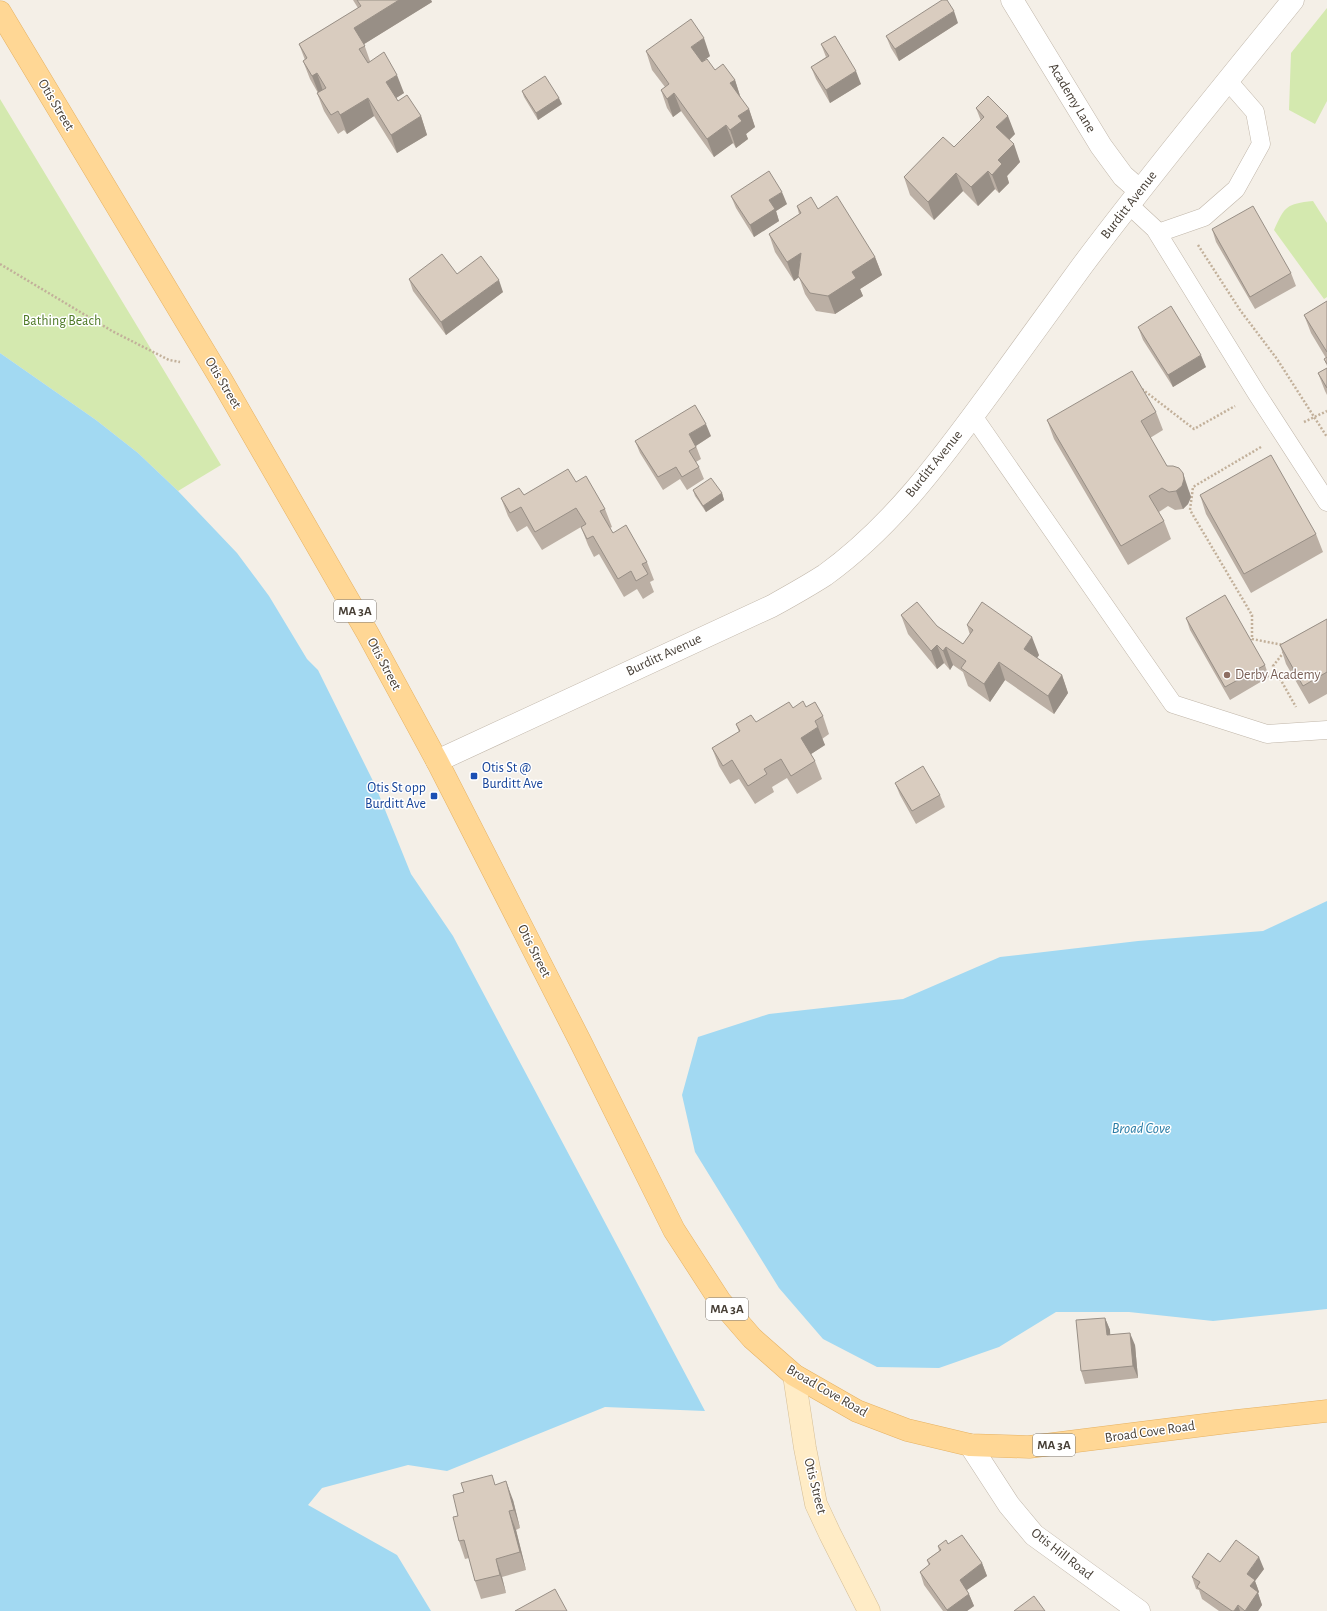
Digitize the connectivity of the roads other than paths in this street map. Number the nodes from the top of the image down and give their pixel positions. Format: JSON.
{"nodes":[{"id":1,"x":1012,"y":0,"type":"edge"},
{"id":2,"x":1293,"y":0,"type":"edge"},
{"id":3,"x":0,"y":12,"type":"edge"},
{"id":4,"x":1228,"y":81,"type":"junction"},
{"id":5,"x":1134,"y":197,"type":"junction"},
{"id":6,"x":1158,"y":233,"type":"junction"},
{"id":7,"x":973,"y":416,"type":"junction"},
{"id":8,"x":1327,"y":502,"type":"edge"},
{"id":9,"x":1327,"y":730,"type":"edge"},
{"id":10,"x":437,"y":761,"type":"junction"},
{"id":11,"x":674,"y":1230,"type":"joint"},
{"id":12,"x":794,"y":1375,"type":"junction"},
{"id":13,"x":1327,"y":1410,"type":"edge"},
{"id":14,"x":970,"y":1445,"type":"junction"},
{"id":15,"x":869,"y":1611,"type":"edge"},
{"id":16,"x":1139,"y":1611,"type":"edge"}],
"edges":[{"from":1,"to":5,"type":"street","name":"Academy Lane"},
{"from":2,"to":4,"type":"street","name":"Burditt Avenue"},
{"from":3,"to":10,"type":"main road","name":"Otis Street","number":"MA 3A"},
{"from":4,"to":5,"type":"street","name":"Burditt Avenue"},
{"from":4,"to":6,"type":"lane"},
{"from":5,"to":6,"type":"lane"},
{"from":5,"to":7,"type":"street","name":"Burditt Avenue"},
{"from":6,"to":8,"type":"lane"},
{"from":7,"to":9,"type":"lane"},
{"from":7,"to":10,"type":"street","name":"Burditt Avenue"},
{"from":10,"to":11,"type":"main road","name":"Otis Street","number":"MA 3A"},
{"from":11,"to":12,"type":"main road","name":"Broad Cove Road","number":"MA 3A"},
{"from":12,"to":14,"type":"main road","name":"Broad Cove Road","number":"MA 3A"},
{"from":12,"to":15,"type":"street","name":"Otis Street"},
{"from":13,"to":14,"type":"main road","name":"Broad Cove Road","number":"MA 3A"},
{"from":14,"to":16,"type":"street","name":"Otis Hill Road"}]}
